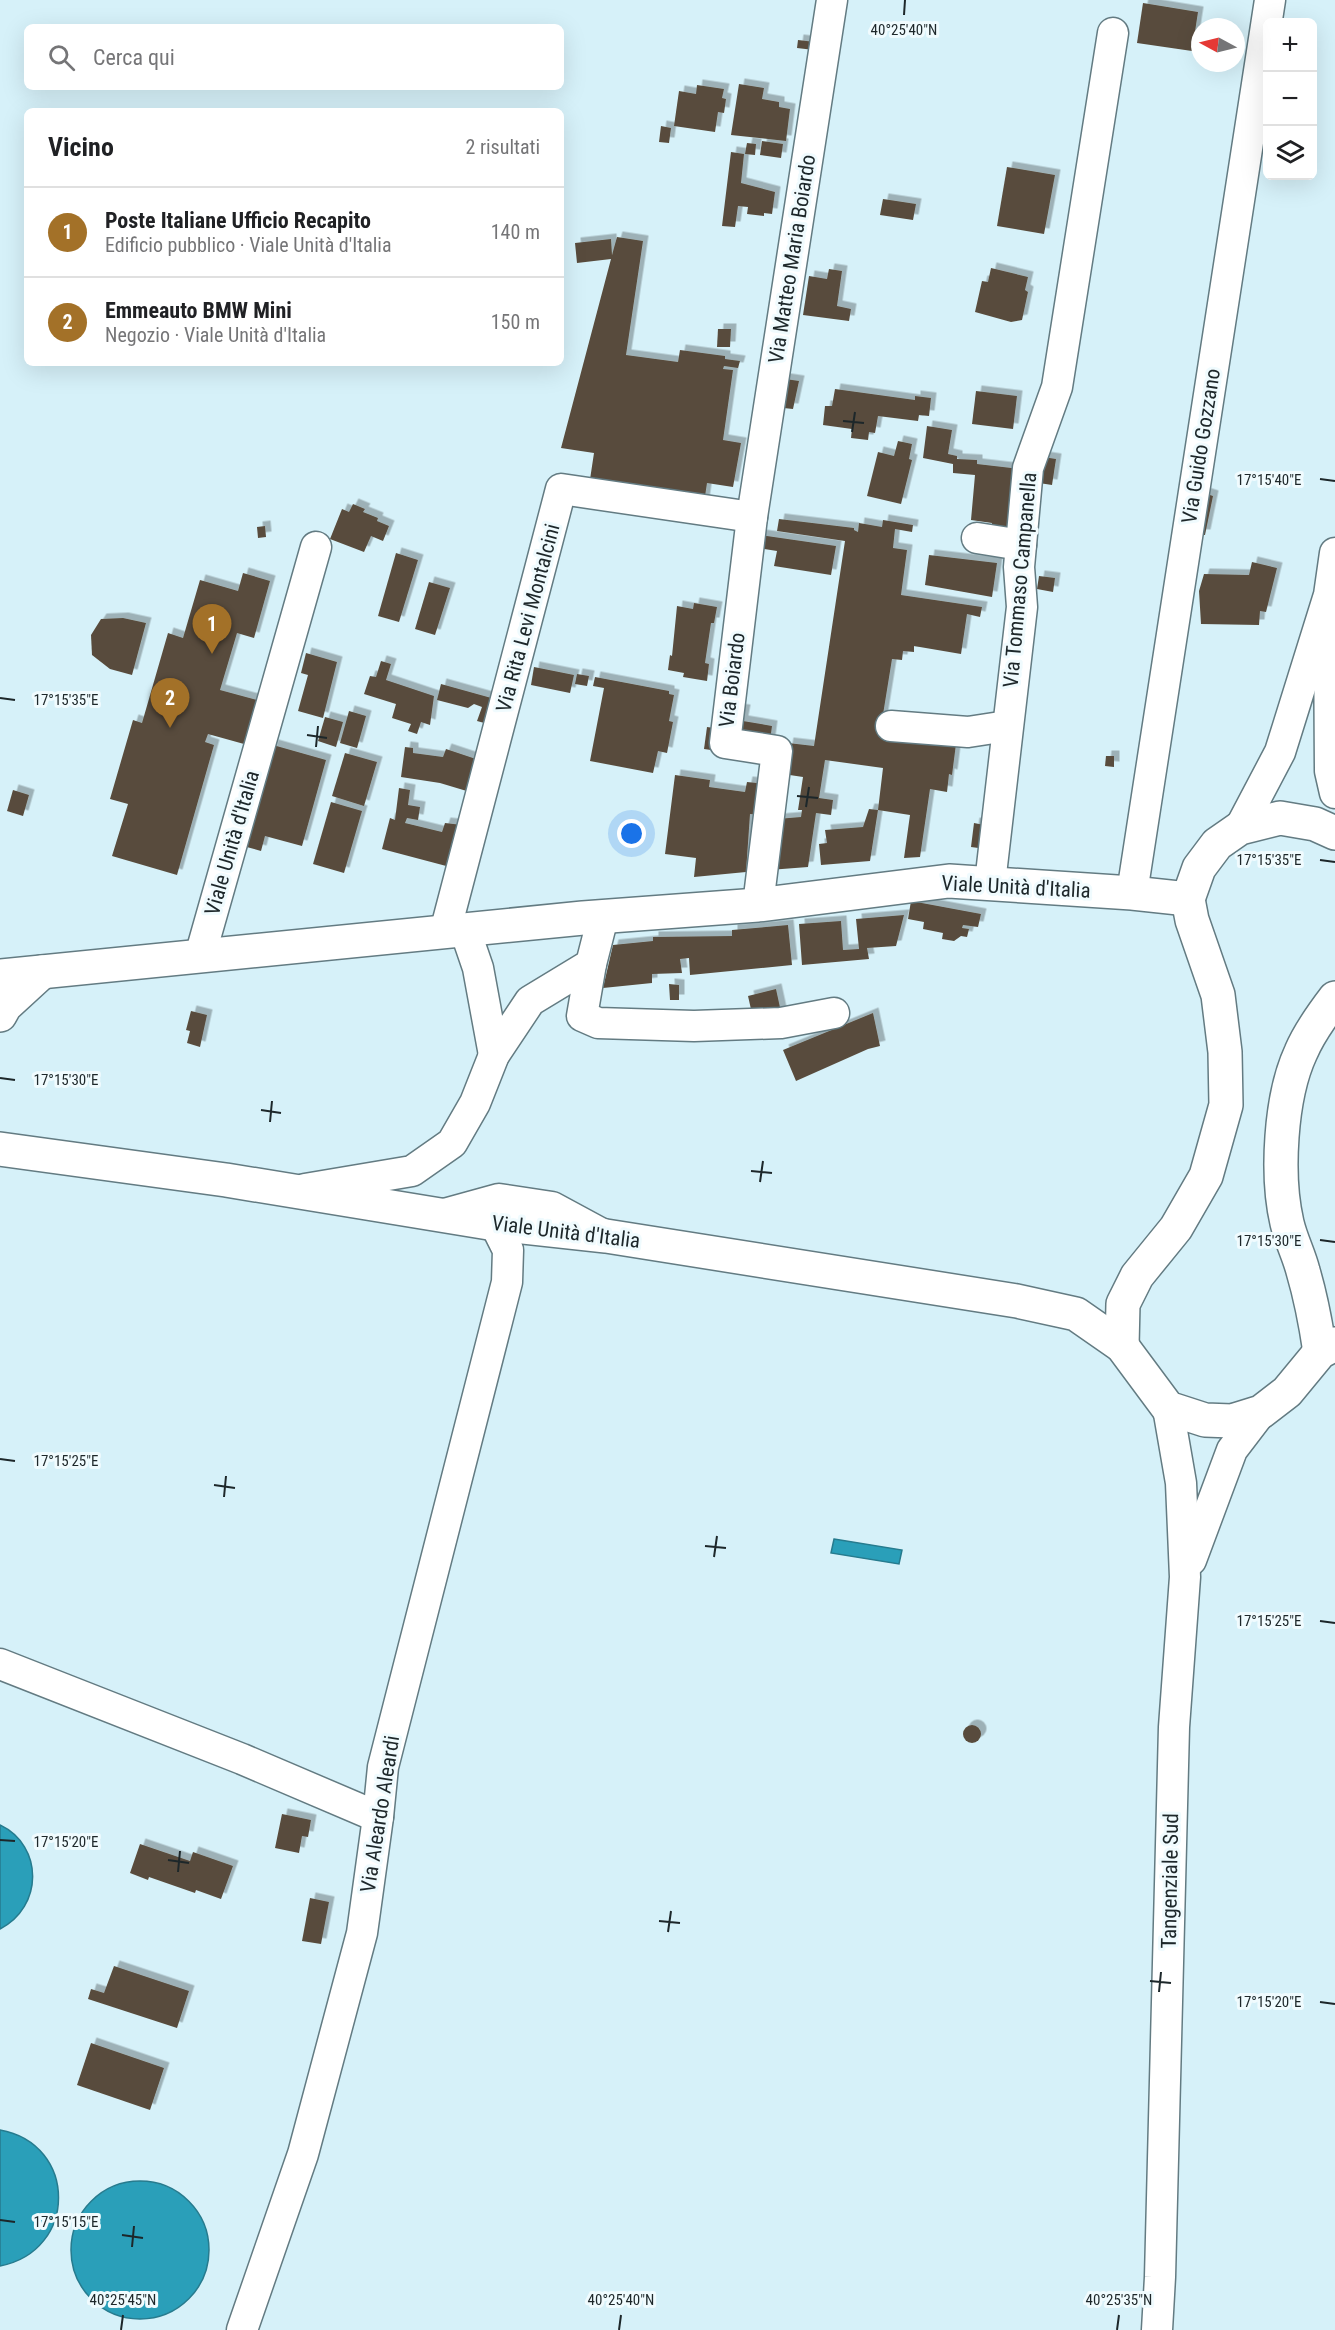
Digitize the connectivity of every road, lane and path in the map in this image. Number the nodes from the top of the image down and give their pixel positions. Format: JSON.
{"nodes":[{"id":1,"x":832,"y":0,"type":"edge"},
{"id":2,"x":1270,"y":0,"type":"edge"},
{"id":3,"x":1113,"y":33,"type":"dead end"},
{"id":4,"x":752,"y":517,"type":"junction"},
{"id":5,"x":977,"y":538,"type":"dead end"},
{"id":6,"x":1021,"y":544,"type":"junction"},
{"id":7,"x":316,"y":547,"type":"dead end"},
{"id":8,"x":1335,"y":554,"type":"edge"},
{"id":9,"x":1329,"y":595,"type":"junction"},
{"id":10,"x":1188,"y":638,"type":"dead end"},
{"id":11,"x":891,"y":726,"type":"dead end"},
{"id":12,"x":1007,"y":726,"type":"junction"},
{"id":13,"x":1335,"y":793,"type":"edge"},
{"id":14,"x":1240,"y":828,"type":"junction"},
{"id":15,"x":1335,"y":833,"type":"edge"},
{"id":16,"x":1134,"y":880,"type":"junction"},
{"id":17,"x":990,"y":884,"type":"junction"},
{"id":18,"x":1188,"y":899,"type":"junction"},
{"id":19,"x":758,"y":905,"type":"junction"},
{"id":20,"x":603,"y":917,"type":"junction"},
{"id":21,"x":455,"y":931,"type":"junction"},
{"id":22,"x":200,"y":956,"type":"junction"},
{"id":23,"x":591,"y":964,"type":"junction"},
{"id":24,"x":42,"y":972,"type":"junction"},
{"id":25,"x":0,"y":976,"type":"edge"},
{"id":26,"x":1335,"y":998,"type":"edge"},
{"id":27,"x":834,"y":1013,"type":"dead end"},
{"id":28,"x":0,"y":1015,"type":"edge"},
{"id":29,"x":494,"y":1055,"type":"junction"},
{"id":30,"x":0,"y":1123,"type":"edge"},
{"id":31,"x":8,"y":1150,"type":"edge"},
{"id":32,"x":290,"y":1191,"type":"junction"},
{"id":33,"x":441,"y":1215,"type":"junction"},
{"id":34,"x":495,"y":1224,"type":"junction"},
{"id":35,"x":606,"y":1236,"type":"junction"},
{"id":36,"x":1122,"y":1346,"type":"junction"},
{"id":37,"x":1328,"y":1348,"type":"edge"},
{"id":38,"x":1168,"y":1408,"type":"junction"},
{"id":39,"x":1261,"y":1412,"type":"junction"},
{"id":40,"x":1185,"y":1577,"type":"junction"},
{"id":41,"x":0,"y":1664,"type":"edge"},
{"id":42,"x":378,"y":1817,"type":"junction"},
{"id":43,"x":242,"y":2330,"type":"edge"},
{"id":44,"x":1157,"y":2330,"type":"edge"}],
"edges":[{"from":1,"to":4,"type":"street","name":"Via Matteo Maria Boiardo"},
{"from":2,"to":16,"type":"street","name":"Via Guido Gozzano"},
{"from":3,"to":6,"type":"street","name":"Via Tommaso Campanella"},
{"from":4,"to":19,"type":"street","name":"Via Boiardo"},
{"from":4,"to":21,"type":"street","name":"Via Rita Levi Montalcini"},
{"from":5,"to":6,"type":"street"},
{"from":6,"to":12,"type":"street","name":"Via Tommaso Campanella"},
{"from":7,"to":22,"type":"street","name":"Viale Unità d'Italia"},
{"from":8,"to":9,"type":"street"},
{"from":9,"to":13,"type":"street"},
{"from":9,"to":14,"type":"street"},
{"from":10,"to":16,"type":"street"},
{"from":11,"to":12,"type":"street"},
{"from":12,"to":17,"type":"street","name":"Via Tommaso Campanella"},
{"from":14,"to":15,"type":"main road"},
{"from":14,"to":18,"type":"main road"},
{"from":16,"to":17,"type":"main road","name":"Viale Unità d'Italia"},
{"from":16,"to":18,"type":"main road","name":"Viale Unità d'Italia"},
{"from":17,"to":19,"type":"main road","name":"Viale Unità d'Italia"},
{"from":18,"to":36,"type":"main road"},
{"from":19,"to":20,"type":"main road","name":"Viale Unità d'Italia"},
{"from":20,"to":21,"type":"main road","name":"Viale Unità d'Italia"},
{"from":20,"to":23,"type":"street"},
{"from":21,"to":22,"type":"main road","name":"Viale Unità d'Italia"},
{"from":21,"to":29,"type":"street"},
{"from":22,"to":24,"type":"main road","name":"Viale Unità d'Italia"},
{"from":23,"to":27,"type":"street"},
{"from":23,"to":29,"type":"street"},
{"from":24,"to":25,"type":"main road","name":"Viale Unità d'Italia"},
{"from":24,"to":28,"type":"main road"},
{"from":26,"to":37,"type":"main road"},
{"from":29,"to":32,"type":"street"},
{"from":30,"to":31,"type":"main road"},
{"from":31,"to":32,"type":"main road","name":"Viale Unità d'Italia"},
{"from":32,"to":33,"type":"main road","name":"Viale Unità d'Italia"},
{"from":33,"to":34,"type":"main road","name":"Viale Unità d'Italia"},
{"from":33,"to":35,"type":"street"},
{"from":34,"to":35,"type":"main road","name":"Viale Unità d'Italia"},
{"from":34,"to":42,"type":"street","name":"Via Aleardo Aleardi"},
{"from":35,"to":36,"type":"main road","name":"Viale Unità d'Italia"},
{"from":36,"to":38,"type":"main road","name":"Viale Unità d'Italia"},
{"from":37,"to":39,"type":"main road"},
{"from":38,"to":39,"type":"main road"},
{"from":38,"to":40,"type":"street","name":"Tangenziale Sud"},
{"from":39,"to":40,"type":"street","name":"Tangenziale Sud"},
{"from":40,"to":44,"type":"street","name":"Tangenziale Sud"},
{"from":41,"to":42,"type":"street"},
{"from":42,"to":43,"type":"street","name":"Via Aleardo Aleardi"}]}
